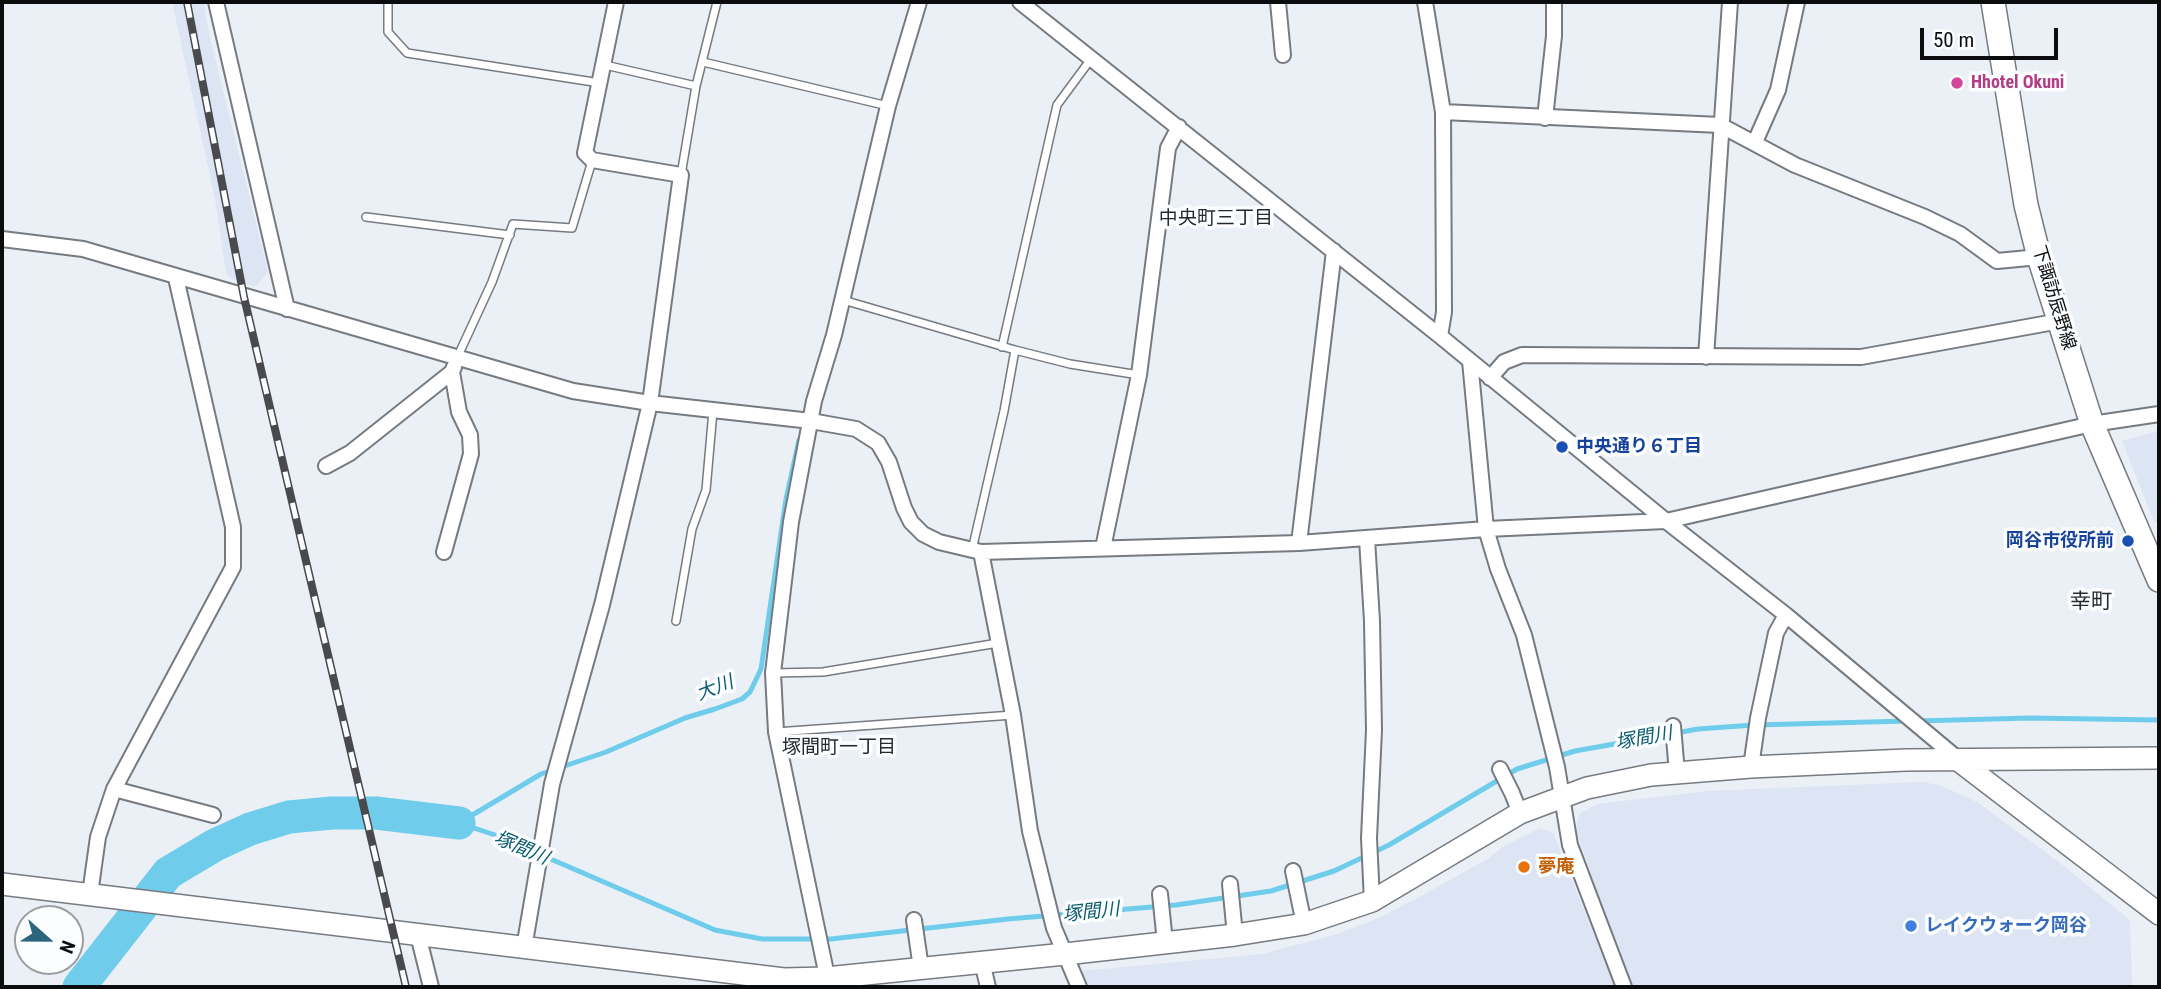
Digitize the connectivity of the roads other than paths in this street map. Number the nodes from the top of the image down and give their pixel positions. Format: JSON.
{"nodes":[{"id":1,"x":216,"y":2,"type":"edge"},
{"id":2,"x":388,"y":2,"type":"edge"},
{"id":3,"x":616,"y":2,"type":"edge"},
{"id":4,"x":717,"y":2,"type":"edge"},
{"id":5,"x":919,"y":2,"type":"edge"},
{"id":6,"x":1020,"y":2,"type":"edge"},
{"id":7,"x":1278,"y":2,"type":"edge"},
{"id":8,"x":1425,"y":2,"type":"edge"},
{"id":9,"x":1554,"y":2,"type":"edge"},
{"id":10,"x":1730,"y":2,"type":"edge"},
{"id":11,"x":1797,"y":2,"type":"edge"},
{"id":12,"x":1993,"y":2,"type":"edge"},
{"id":13,"x":1283,"y":55,"type":"dead end"},
{"id":14,"x":1091,"y":59,"type":"junction"},
{"id":15,"x":703,"y":62,"type":"junction"},
{"id":16,"x":605,"y":65,"type":"junction"},
{"id":17,"x":600,"y":83,"type":"junction"},
{"id":18,"x":696,"y":86,"type":"junction"},
{"id":19,"x":888,"y":106,"type":"junction"},
{"id":20,"x":1443,"y":112,"type":"junction"},
{"id":21,"x":1545,"y":118,"type":"junction"},
{"id":22,"x":1720,"y":125,"type":"junction"},
{"id":23,"x":1179,"y":127,"type":"junction"},
{"id":24,"x":1755,"y":142,"type":"junction"},
{"id":25,"x":592,"y":160,"type":"junction"},
{"id":26,"x":681,"y":175,"type":"junction"},
{"id":27,"x":366,"y":218,"type":"dead end"},
{"id":28,"x":510,"y":235,"type":"junction"},
{"id":29,"x":2,"y":239,"type":"edge"},
{"id":30,"x":1334,"y":251,"type":"junction"},
{"id":31,"x":2039,"y":257,"type":"junction"},
{"id":32,"x":176,"y":278,"type":"junction"},
{"id":33,"x":843,"y":300,"type":"junction"},
{"id":34,"x":287,"y":309,"type":"junction"},
{"id":35,"x":2060,"y":321,"type":"junction"},
{"id":36,"x":1440,"y":335,"type":"junction"},
{"id":37,"x":1002,"y":346,"type":"junction"},
{"id":38,"x":1015,"y":350,"type":"junction"},
{"id":39,"x":1706,"y":357,"type":"junction"},
{"id":40,"x":1470,"y":361,"type":"junction"},
{"id":41,"x":454,"y":365,"type":"junction"},
{"id":42,"x":1139,"y":374,"type":"junction"},
{"id":43,"x":1490,"y":378,"type":"junction"},
{"id":44,"x":650,"y":403,"type":"junction"},
{"id":45,"x":714,"y":410,"type":"junction"},
{"id":46,"x":2159,"y":414,"type":"edge"},
{"id":47,"x":811,"y":421,"type":"junction"},
{"id":48,"x":2092,"y":424,"type":"junction"},
{"id":49,"x":326,"y":466,"type":"dead end"},
{"id":50,"x":1666,"y":521,"type":"junction"},
{"id":51,"x":1486,"y":529,"type":"junction"},
{"id":52,"x":1367,"y":539,"type":"junction"},
{"id":53,"x":1299,"y":542,"type":"junction"},
{"id":54,"x":1103,"y":548,"type":"junction"},
{"id":55,"x":976,"y":551,"type":"junction"},
{"id":56,"x":444,"y":552,"type":"dead end"},
{"id":57,"x":2159,"y":580,"type":"edge"},
{"id":58,"x":1786,"y":615,"type":"junction"},
{"id":59,"x":676,"y":621,"type":"dead end"},
{"id":60,"x":998,"y":643,"type":"junction"},
{"id":61,"x":773,"y":673,"type":"junction"},
{"id":62,"x":1013,"y":715,"type":"junction"},
{"id":63,"x":1673,"y":726,"type":"dead end"},
{"id":64,"x":776,"y":732,"type":"junction"},
{"id":65,"x":2159,"y":758,"type":"edge"},
{"id":66,"x":1958,"y":760,"type":"junction"},
{"id":67,"x":1751,"y":767,"type":"junction"},
{"id":68,"x":1500,"y":769,"type":"dead end"},
{"id":69,"x":1677,"y":773,"type":"junction"},
{"id":70,"x":114,"y":789,"type":"junction"},
{"id":71,"x":1561,"y":797,"type":"junction"},
{"id":72,"x":1520,"y":813,"type":"junction"},
{"id":73,"x":213,"y":815,"type":"dead end"},
{"id":74,"x":1293,"y":871,"type":"dead end"},
{"id":75,"x":2,"y":884,"type":"edge"},
{"id":76,"x":1230,"y":884,"type":"dead end"},
{"id":77,"x":90,"y":894,"type":"junction"},
{"id":78,"x":1160,"y":894,"type":"dead end"},
{"id":79,"x":1372,"y":901,"type":"junction"},
{"id":80,"x":2159,"y":914,"type":"edge"},
{"id":81,"x":915,"y":920,"type":"dead end"},
{"id":82,"x":1304,"y":924,"type":"junction"},
{"id":83,"x":418,"y":935,"type":"junction"},
{"id":84,"x":1235,"y":935,"type":"junction"},
{"id":85,"x":1165,"y":942,"type":"junction"},
{"id":86,"x":524,"y":948,"type":"junction"},
{"id":87,"x":1065,"y":954,"type":"junction"},
{"id":88,"x":982,"y":962,"type":"junction"},
{"id":89,"x":921,"y":968,"type":"junction"},
{"id":90,"x":828,"y":982,"type":"edge"},
{"id":91,"x":430,"y":987,"type":"edge"},
{"id":92,"x":988,"y":987,"type":"edge"},
{"id":93,"x":1079,"y":987,"type":"edge"},
{"id":94,"x":1624,"y":987,"type":"edge"}],
"edges":[{"from":1,"to":34,"type":"street"},
{"from":2,"to":17,"type":"lane"},
{"from":3,"to":16,"type":"street"},
{"from":4,"to":15,"type":"lane"},
{"from":5,"to":19,"type":"street"},
{"from":6,"to":14,"type":"street"},
{"from":7,"to":13,"type":"street"},
{"from":8,"to":20,"type":"street"},
{"from":9,"to":21,"type":"street"},
{"from":10,"to":22,"type":"street"},
{"from":11,"to":24,"type":"street"},
{"from":12,"to":31,"type":"main road","name":"下諏訪辰野線"},
{"from":14,"to":23,"type":"street"},
{"from":14,"to":37,"type":"lane"},
{"from":15,"to":18,"type":"lane"},
{"from":15,"to":19,"type":"lane"},
{"from":16,"to":17,"type":"street"},
{"from":16,"to":18,"type":"lane"},
{"from":17,"to":25,"type":"street"},
{"from":18,"to":26,"type":"lane"},
{"from":19,"to":33,"type":"street"},
{"from":20,"to":21,"type":"street"},
{"from":20,"to":36,"type":"street"},
{"from":21,"to":22,"type":"street"},
{"from":22,"to":24,"type":"street"},
{"from":22,"to":39,"type":"street"},
{"from":23,"to":30,"type":"street"},
{"from":23,"to":42,"type":"street"},
{"from":24,"to":31,"type":"street"},
{"from":25,"to":26,"type":"street"},
{"from":25,"to":28,"type":"lane"},
{"from":26,"to":44,"type":"street"},
{"from":27,"to":28,"type":"lane"},
{"from":28,"to":41,"type":"lane"},
{"from":29,"to":32,"type":"street"},
{"from":30,"to":36,"type":"street"},
{"from":30,"to":53,"type":"street"},
{"from":31,"to":35,"type":"main road","name":"下諏訪辰野線"},
{"from":32,"to":34,"type":"street"},
{"from":32,"to":70,"type":"street"},
{"from":33,"to":37,"type":"lane"},
{"from":33,"to":47,"type":"street"},
{"from":34,"to":41,"type":"street"},
{"from":35,"to":39,"type":"street"},
{"from":35,"to":48,"type":"main road","name":"下諏訪辰野線"},
{"from":36,"to":40,"type":"street"},
{"from":37,"to":38,"type":"lane"},
{"from":38,"to":42,"type":"lane"},
{"from":38,"to":55,"type":"lane"},
{"from":39,"to":43,"type":"street"},
{"from":40,"to":43,"type":"street"},
{"from":40,"to":51,"type":"street"},
{"from":41,"to":44,"type":"street"},
{"from":41,"to":49,"type":"street"},
{"from":41,"to":56,"type":"street"},
{"from":42,"to":54,"type":"street"},
{"from":43,"to":50,"type":"street"},
{"from":44,"to":45,"type":"street"},
{"from":44,"to":86,"type":"street"},
{"from":45,"to":47,"type":"street"},
{"from":45,"to":59,"type":"lane"},
{"from":46,"to":48,"type":"street"},
{"from":47,"to":55,"type":"street"},
{"from":47,"to":61,"type":"street"},
{"from":48,"to":50,"type":"street"},
{"from":48,"to":57,"type":"main road","name":"下諏訪辰野線"},
{"from":50,"to":51,"type":"street"},
{"from":50,"to":58,"type":"street"},
{"from":51,"to":52,"type":"street"},
{"from":51,"to":71,"type":"street"},
{"from":52,"to":53,"type":"street"},
{"from":52,"to":79,"type":"street"},
{"from":53,"to":54,"type":"street"},
{"from":54,"to":55,"type":"street"},
{"from":55,"to":60,"type":"street"},
{"from":58,"to":66,"type":"street"},
{"from":58,"to":67,"type":"street"},
{"from":60,"to":61,"type":"lane"},
{"from":60,"to":62,"type":"street"},
{"from":61,"to":64,"type":"street"},
{"from":62,"to":64,"type":"lane"},
{"from":62,"to":87,"type":"street"},
{"from":63,"to":69,"type":"street"},
{"from":64,"to":90,"type":"street"},
{"from":65,"to":66,"type":"street"},
{"from":66,"to":67,"type":"street"},
{"from":66,"to":80,"type":"street"},
{"from":67,"to":69,"type":"street"},
{"from":68,"to":72,"type":"street"},
{"from":69,"to":71,"type":"street"},
{"from":70,"to":73,"type":"street"},
{"from":70,"to":77,"type":"street"},
{"from":71,"to":72,"type":"street"},
{"from":71,"to":94,"type":"street"},
{"from":72,"to":79,"type":"street"},
{"from":74,"to":82,"type":"street"},
{"from":75,"to":77,"type":"street"},
{"from":76,"to":84,"type":"street"},
{"from":77,"to":83,"type":"street"},
{"from":78,"to":85,"type":"street"},
{"from":79,"to":82,"type":"street"},
{"from":81,"to":89,"type":"street"},
{"from":82,"to":84,"type":"street"},
{"from":83,"to":86,"type":"street"},
{"from":83,"to":91,"type":"street"},
{"from":84,"to":85,"type":"street"},
{"from":85,"to":87,"type":"street"},
{"from":86,"to":90,"type":"street"},
{"from":87,"to":88,"type":"street"},
{"from":87,"to":93,"type":"street"},
{"from":88,"to":89,"type":"street"},
{"from":88,"to":92,"type":"street"},
{"from":89,"to":90,"type":"street"}]}
